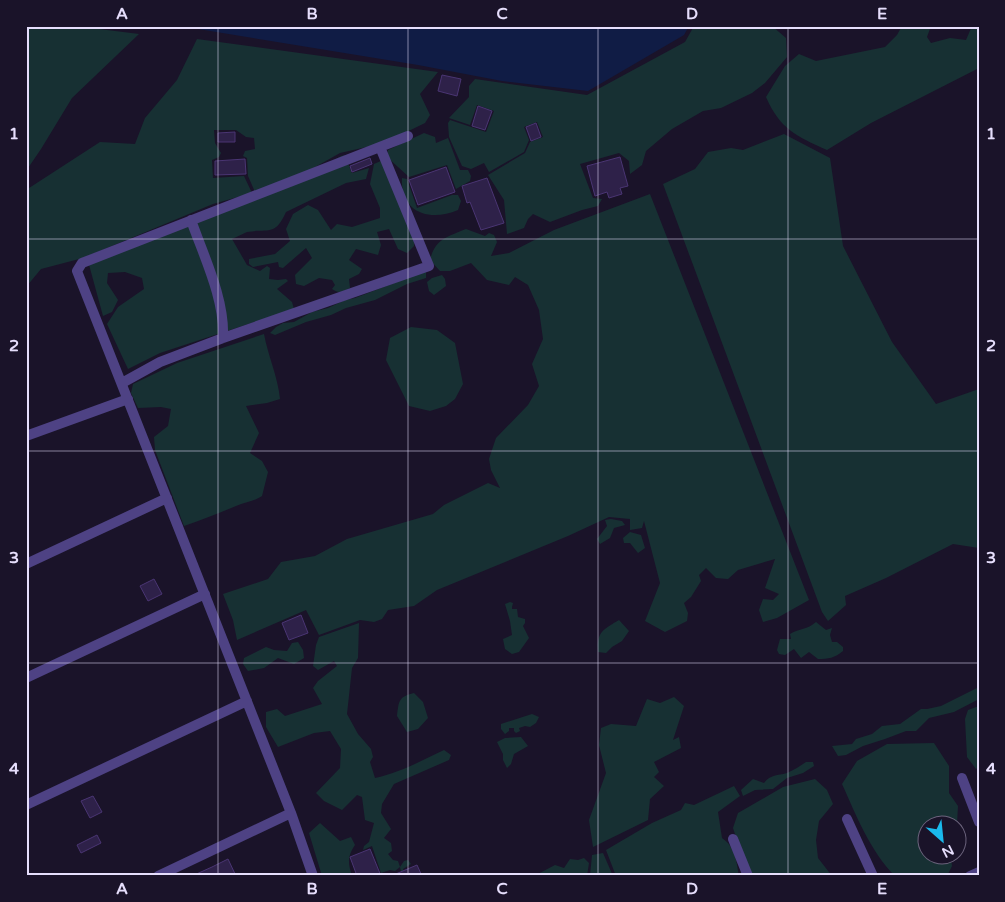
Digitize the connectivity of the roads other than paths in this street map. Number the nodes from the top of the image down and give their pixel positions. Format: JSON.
{"nodes":[{"id":1,"x":408,"y":136,"type":"dead end"},
{"id":2,"x":380,"y":147,"type":"junction"},
{"id":3,"x":191,"y":220,"type":"junction"},
{"id":4,"x":223,"y":338,"type":"junction"},
{"id":5,"x":122,"y":383,"type":"junction"},
{"id":6,"x":128,"y":399,"type":"junction"},
{"id":7,"x":26,"y":436,"type":"edge"},
{"id":8,"x":167,"y":498,"type":"junction"},
{"id":9,"x":26,"y":564,"type":"edge"},
{"id":10,"x":204,"y":594,"type":"junction"},
{"id":11,"x":26,"y":678,"type":"edge"},
{"id":12,"x":247,"y":701,"type":"junction"},
{"id":13,"x":962,"y":778,"type":"dead end"},
{"id":14,"x":26,"y":805,"type":"edge"},
{"id":15,"x":291,"y":813,"type":"junction"},
{"id":16,"x":847,"y":818,"type":"dead end"},
{"id":17,"x":979,"y":822,"type":"edge"},
{"id":18,"x":733,"y":839,"type":"dead end"},
{"id":19,"x":979,"y":872,"type":"edge"},
{"id":20,"x":158,"y":876,"type":"edge"},
{"id":21,"x":313,"y":876,"type":"edge"},
{"id":22,"x":748,"y":876,"type":"edge"},
{"id":23,"x":873,"y":876,"type":"edge"},
{"id":24,"x":970,"y":876,"type":"edge"}],
"edges":[{"from":1,"to":2,"type":"street"},
{"from":2,"to":3,"type":"street"},
{"from":2,"to":4,"type":"street"},
{"from":3,"to":4,"type":"street"},
{"from":3,"to":5,"type":"street"},
{"from":4,"to":5,"type":"street"},
{"from":5,"to":6,"type":"street"},
{"from":6,"to":7,"type":"street"},
{"from":6,"to":8,"type":"street"},
{"from":8,"to":9,"type":"street"},
{"from":8,"to":10,"type":"street"},
{"from":10,"to":11,"type":"street"},
{"from":10,"to":12,"type":"street"},
{"from":12,"to":14,"type":"street"},
{"from":12,"to":15,"type":"street"},
{"from":13,"to":17,"type":"street"},
{"from":15,"to":20,"type":"street"},
{"from":15,"to":21,"type":"street"},
{"from":16,"to":23,"type":"street"},
{"from":18,"to":22,"type":"street"},
{"from":19,"to":24,"type":"street"}]}
